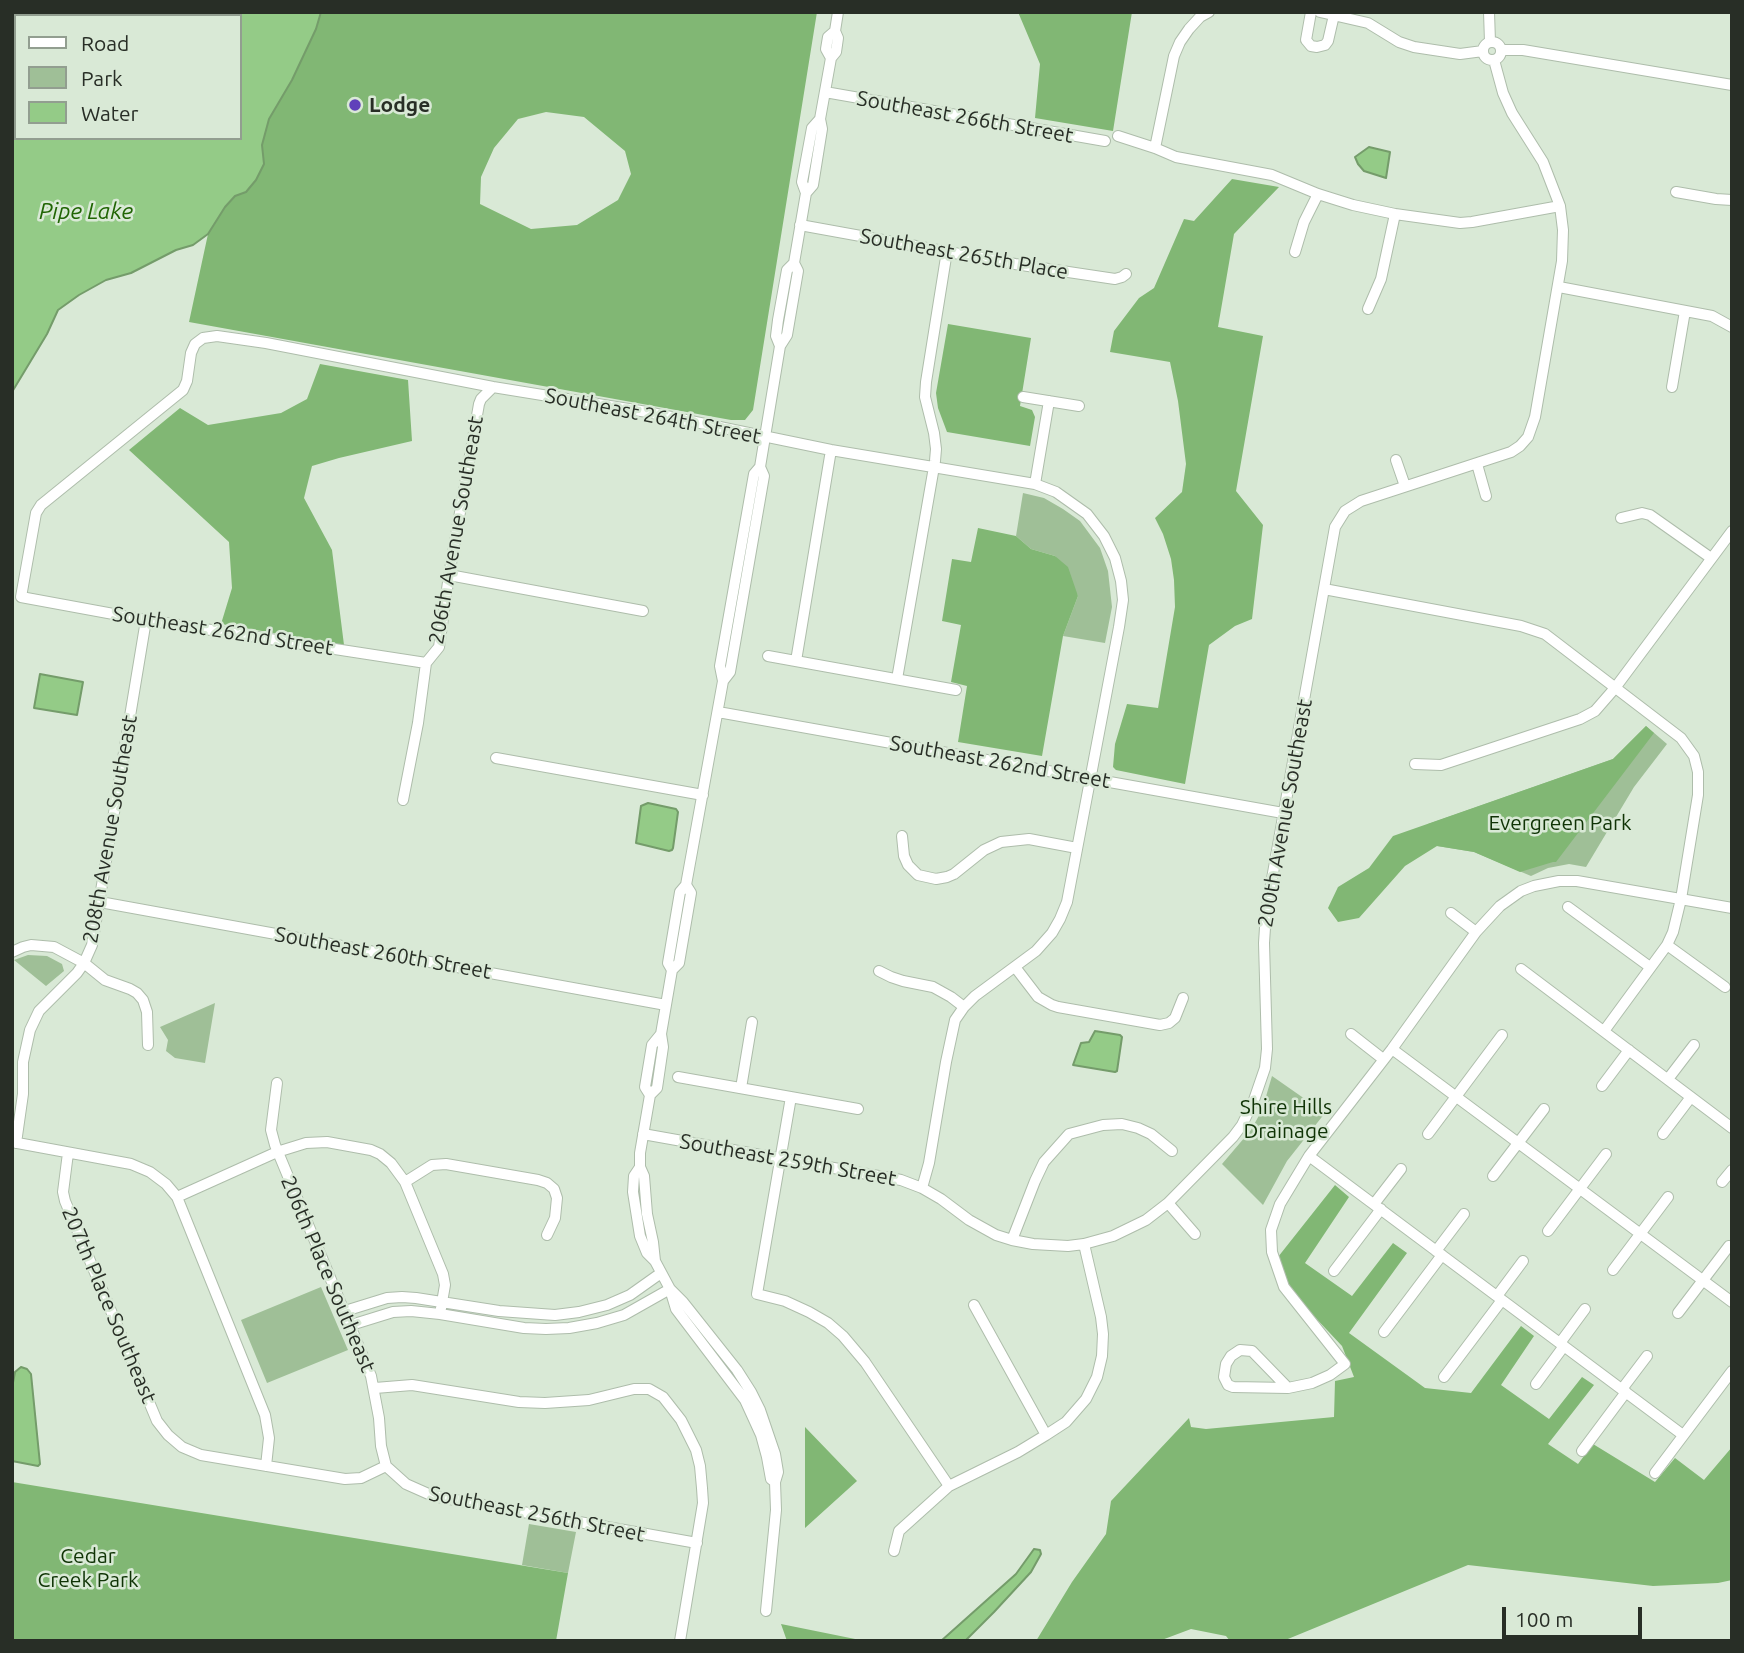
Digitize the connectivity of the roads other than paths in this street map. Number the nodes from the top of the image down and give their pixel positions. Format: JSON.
{"nodes":[{"id":1,"x":838,"y":12,"type":"edge"},
{"id":2,"x":1209,"y":12,"type":"edge"},
{"id":3,"x":1311,"y":12,"type":"edge"},
{"id":4,"x":1320,"y":12,"type":"edge"},
{"id":5,"x":1489,"y":12,"type":"edge"},
{"id":6,"x":1334,"y":15,"type":"junction"},
{"id":7,"x":1487,"y":47,"type":"junction"},
{"id":8,"x":1501,"y":50,"type":"junction"},
{"id":9,"x":1494,"y":60,"type":"junction"},
{"id":10,"x":1732,"y":85,"type":"edge"},
{"id":11,"x":825,"y":92,"type":"junction"},
{"id":12,"x":1118,"y":136,"type":"dead end"},
{"id":13,"x":1105,"y":141,"type":"dead end"},
{"id":14,"x":1155,"y":148,"type":"junction"},
{"id":15,"x":1676,"y":192,"type":"dead end"},
{"id":16,"x":1318,"y":194,"type":"junction"},
{"id":17,"x":1732,"y":200,"type":"edge"},
{"id":18,"x":1560,"y":206,"type":"junction"},
{"id":19,"x":1395,"y":214,"type":"junction"},
{"id":20,"x":800,"y":225,"type":"junction"},
{"id":21,"x":947,"y":251,"type":"junction"},
{"id":22,"x":1295,"y":252,"type":"dead end"},
{"id":23,"x":1126,"y":274,"type":"dead end"},
{"id":24,"x":1559,"y":287,"type":"junction"},
{"id":25,"x":1368,"y":309,"type":"dead end"},
{"id":26,"x":1685,"y":311,"type":"junction"},
{"id":27,"x":1732,"y":327,"type":"edge"},
{"id":28,"x":493,"y":387,"type":"junction"},
{"id":29,"x":1672,"y":387,"type":"dead end"},
{"id":30,"x":1023,"y":397,"type":"dead end"},
{"id":31,"x":1049,"y":401,"type":"junction"},
{"id":32,"x":1079,"y":407,"type":"dead end"},
{"id":33,"x":765,"y":437,"type":"junction"},
{"id":34,"x":831,"y":450,"type":"junction"},
{"id":35,"x":1396,"y":460,"type":"dead end"},
{"id":36,"x":1477,"y":464,"type":"junction"},
{"id":37,"x":934,"y":467,"type":"junction"},
{"id":38,"x":1035,"y":484,"type":"junction"},
{"id":39,"x":1405,"y":486,"type":"junction"},
{"id":40,"x":1486,"y":496,"type":"dead end"},
{"id":41,"x":1621,"y":518,"type":"dead end"},
{"id":42,"x":1732,"y":531,"type":"edge"},
{"id":43,"x":1711,"y":558,"type":"junction"},
{"id":44,"x":449,"y":575,"type":"junction"},
{"id":45,"x":1324,"y":589,"type":"junction"},
{"id":46,"x":21,"y":597,"type":"joint"},
{"id":47,"x":643,"y":611,"type":"dead end"},
{"id":48,"x":146,"y":620,"type":"junction"},
{"id":49,"x":768,"y":656,"type":"dead end"},
{"id":50,"x":796,"y":661,"type":"junction"},
{"id":51,"x":426,"y":663,"type":"junction"},
{"id":52,"x":897,"y":679,"type":"junction"},
{"id":53,"x":1615,"y":688,"type":"junction"},
{"id":54,"x":956,"y":690,"type":"dead end"},
{"id":55,"x":718,"y":712,"type":"junction"},
{"id":56,"x":496,"y":758,"type":"dead end"},
{"id":57,"x":1415,"y":764,"type":"dead end"},
{"id":58,"x":1091,"y":778,"type":"junction"},
{"id":59,"x":703,"y":795,"type":"junction"},
{"id":60,"x":403,"y":800,"type":"dead end"},
{"id":61,"x":1283,"y":813,"type":"junction"},
{"id":62,"x":902,"y":836,"type":"dead end"},
{"id":63,"x":1077,"y":848,"type":"junction"},
{"id":64,"x":1681,"y":899,"type":"junction"},
{"id":65,"x":100,"y":902,"type":"junction"},
{"id":66,"x":1569,"y":907,"type":"dead end"},
{"id":67,"x":1732,"y":908,"type":"edge"},
{"id":68,"x":1451,"y":913,"type":"dead end"},
{"id":69,"x":1476,"y":932,"type":"junction"},
{"id":70,"x":1667,"y":944,"type":"junction"},
{"id":71,"x":12,"y":953,"type":"edge"},
{"id":72,"x":84,"y":963,"type":"junction"},
{"id":73,"x":1015,"y":967,"type":"junction"},
{"id":74,"x":1650,"y":967,"type":"junction"},
{"id":75,"x":1521,"y":969,"type":"dead end"},
{"id":76,"x":879,"y":971,"type":"dead end"},
{"id":77,"x":1725,"y":987,"type":"dead end"},
{"id":78,"x":1184,"y":998,"type":"dead end"},
{"id":79,"x":666,"y":1005,"type":"junction"},
{"id":80,"x":964,"y":1007,"type":"junction"},
{"id":81,"x":752,"y":1022,"type":"dead end"},
{"id":82,"x":1604,"y":1031,"type":"junction"},
{"id":83,"x":1351,"y":1034,"type":"dead end"},
{"id":84,"x":1502,"y":1035,"type":"dead end"},
{"id":85,"x":148,"y":1045,"type":"dead end"},
{"id":86,"x":1694,"y":1045,"type":"dead end"},
{"id":87,"x":1392,"y":1049,"type":"junction"},
{"id":88,"x":1629,"y":1051,"type":"junction"},
{"id":89,"x":1383,"y":1059,"type":"junction"},
{"id":90,"x":678,"y":1077,"type":"dead end"},
{"id":91,"x":1668,"y":1079,"type":"junction"},
{"id":92,"x":277,"y":1083,"type":"dead end"},
{"id":93,"x":1602,"y":1086,"type":"dead end"},
{"id":94,"x":741,"y":1088,"type":"junction"},
{"id":95,"x":1456,"y":1096,"type":"junction"},
{"id":96,"x":791,"y":1097,"type":"junction"},
{"id":97,"x":1691,"y":1097,"type":"junction"},
{"id":98,"x":1544,"y":1108,"type":"dead end"},
{"id":99,"x":859,"y":1109,"type":"dead end"},
{"id":100,"x":1732,"y":1128,"type":"edge"},
{"id":101,"x":643,"y":1133,"type":"junction"},
{"id":102,"x":1428,"y":1134,"type":"dead end"},
{"id":103,"x":1663,"y":1134,"type":"dead end"},
{"id":104,"x":14,"y":1142,"type":"edge"},
{"id":105,"x":1518,"y":1143,"type":"junction"},
{"id":106,"x":1172,"y":1151,"type":"dead end"},
{"id":107,"x":278,"y":1152,"type":"junction"},
{"id":108,"x":68,"y":1153,"type":"junction"},
{"id":109,"x":1606,"y":1154,"type":"dead end"},
{"id":110,"x":1309,"y":1156,"type":"junction"},
{"id":111,"x":779,"y":1158,"type":"junction"},
{"id":112,"x":1401,"y":1168,"type":"dead end"},
{"id":113,"x":1732,"y":1170,"type":"edge"},
{"id":114,"x":1493,"y":1176,"type":"dead end"},
{"id":115,"x":405,"y":1182,"type":"junction"},
{"id":116,"x":1722,"y":1182,"type":"dead end"},
{"id":117,"x":922,"y":1188,"type":"junction"},
{"id":118,"x":1580,"y":1189,"type":"junction"},
{"id":119,"x":177,"y":1197,"type":"junction"},
{"id":120,"x":1668,"y":1197,"type":"dead end"},
{"id":121,"x":1168,"y":1203,"type":"junction"},
{"id":122,"x":1377,"y":1207,"type":"junction"},
{"id":123,"x":1464,"y":1214,"type":"dead end"},
{"id":124,"x":1548,"y":1231,"type":"dead end"},
{"id":125,"x":1195,"y":1234,"type":"dead end"},
{"id":126,"x":1640,"y":1234,"type":"junction"},
{"id":127,"x":547,"y":1235,"type":"dead end"},
{"id":128,"x":1012,"y":1240,"type":"junction"},
{"id":129,"x":1084,"y":1244,"type":"junction"},
{"id":130,"x":1729,"y":1246,"type":"dead end"},
{"id":131,"x":1439,"y":1253,"type":"junction"},
{"id":132,"x":1523,"y":1261,"type":"dead end"},
{"id":133,"x":1613,"y":1270,"type":"dead end"},
{"id":134,"x":1334,"y":1271,"type":"dead end"},
{"id":135,"x":661,"y":1273,"type":"junction"},
{"id":136,"x":1703,"y":1280,"type":"junction"},
{"id":137,"x":670,"y":1289,"type":"junction"},
{"id":138,"x":1500,"y":1298,"type":"junction"},
{"id":139,"x":443,"y":1302,"type":"junction"},
{"id":140,"x":1732,"y":1302,"type":"edge"},
{"id":141,"x":974,"y":1305,"type":"dead end"},
{"id":142,"x":1585,"y":1309,"type":"dead end"},
{"id":143,"x":345,"y":1311,"type":"junction"},
{"id":144,"x":1678,"y":1313,"type":"dead end"},
{"id":145,"x":440,"y":1314,"type":"junction"},
{"id":146,"x":351,"y":1325,"type":"junction"},
{"id":147,"x":1384,"y":1332,"type":"dead end"},
{"id":148,"x":1562,"y":1344,"type":"junction"},
{"id":149,"x":1647,"y":1356,"type":"dead end"},
{"id":150,"x":1732,"y":1371,"type":"edge"},
{"id":151,"x":1444,"y":1377,"type":"dead end"},
{"id":152,"x":1536,"y":1384,"type":"dead end"},
{"id":153,"x":375,"y":1388,"type":"junction"},
{"id":154,"x":1288,"y":1388,"type":"junction"},
{"id":155,"x":1624,"y":1391,"type":"junction"},
{"id":156,"x":1046,"y":1435,"type":"junction"},
{"id":157,"x":1684,"y":1435,"type":"junction"},
{"id":158,"x":1582,"y":1451,"type":"dead end"},
{"id":159,"x":266,"y":1466,"type":"junction"},
{"id":160,"x":386,"y":1466,"type":"junction"},
{"id":161,"x":1655,"y":1473,"type":"dead end"},
{"id":162,"x":949,"y":1486,"type":"junction"},
{"id":163,"x":696,"y":1543,"type":"junction"},
{"id":164,"x":894,"y":1551,"type":"dead end"},
{"id":165,"x":766,"y":1611,"type":"dead end"},
{"id":166,"x":680,"y":1641,"type":"edge"}],
"edges":[{"from":1,"to":11,"type":"street"},
{"from":2,"to":14,"type":"street"},
{"from":3,"to":6,"type":"street"},
{"from":4,"to":6,"type":"street"},
{"from":5,"to":7,"type":"street"},
{"from":6,"to":7,"type":"street"},
{"from":7,"to":8,"type":"street"},
{"from":7,"to":9,"type":"street"},
{"from":8,"to":9,"type":"street"},
{"from":8,"to":10,"type":"street"},
{"from":9,"to":18,"type":"street"},
{"from":11,"to":13,"type":"street","name":"Southeast 266th Street"},
{"from":11,"to":20,"type":"street"},
{"from":12,"to":14,"type":"street"},
{"from":14,"to":16,"type":"street"},
{"from":15,"to":17,"type":"street"},
{"from":16,"to":19,"type":"street"},
{"from":16,"to":22,"type":"street"},
{"from":18,"to":19,"type":"street"},
{"from":18,"to":24,"type":"street"},
{"from":19,"to":25,"type":"street"},
{"from":20,"to":21,"type":"street","name":"Southeast 265th Place"},
{"from":20,"to":33,"type":"street"},
{"from":21,"to":23,"type":"street","name":"Southeast 265th Place"},
{"from":21,"to":37,"type":"street"},
{"from":24,"to":26,"type":"street"},
{"from":24,"to":36,"type":"street"},
{"from":26,"to":27,"type":"street"},
{"from":26,"to":29,"type":"street"},
{"from":28,"to":33,"type":"street","name":"Southeast 264th Street"},
{"from":28,"to":44,"type":"street","name":"206th Avenue Southeast"},
{"from":28,"to":46,"type":"street","name":"Southeast 264th Street"},
{"from":30,"to":31,"type":"street"},
{"from":31,"to":32,"type":"street"},
{"from":31,"to":38,"type":"street"},
{"from":33,"to":34,"type":"street","name":"Southeast 264th Street"},
{"from":33,"to":55,"type":"street"},
{"from":34,"to":37,"type":"street","name":"Southeast 264th Street"},
{"from":34,"to":50,"type":"street"},
{"from":35,"to":39,"type":"street"},
{"from":36,"to":39,"type":"street"},
{"from":36,"to":40,"type":"street"},
{"from":37,"to":38,"type":"street","name":"Southeast 264th Street"},
{"from":37,"to":52,"type":"street"},
{"from":38,"to":58,"type":"street","name":"Southeast 264th Street"},
{"from":39,"to":45,"type":"street","name":"200th Avenue Southeast"},
{"from":41,"to":43,"type":"street"},
{"from":42,"to":43,"type":"street"},
{"from":43,"to":53,"type":"street"},
{"from":44,"to":47,"type":"street"},
{"from":44,"to":51,"type":"street","name":"206th Avenue Southeast"},
{"from":45,"to":53,"type":"street"},
{"from":45,"to":61,"type":"street","name":"200th Avenue Southeast"},
{"from":46,"to":48,"type":"street","name":"Southeast 262nd Street"},
{"from":48,"to":51,"type":"street","name":"Southeast 262nd Street"},
{"from":48,"to":65,"type":"street","name":"208th Avenue Southeast"},
{"from":49,"to":50,"type":"street"},
{"from":50,"to":52,"type":"street"},
{"from":51,"to":60,"type":"street","name":"206th Avenue Southeast"},
{"from":52,"to":54,"type":"street"},
{"from":53,"to":57,"type":"street"},
{"from":53,"to":64,"type":"street"},
{"from":55,"to":58,"type":"street","name":"Southeast 262nd Street"},
{"from":55,"to":59,"type":"street"},
{"from":56,"to":59,"type":"street"},
{"from":58,"to":61,"type":"street","name":"Southeast 262nd Street"},
{"from":58,"to":63,"type":"street","name":"Southeast 264th Street"},
{"from":59,"to":79,"type":"street"},
{"from":61,"to":121,"type":"street","name":"200th Avenue Southeast"},
{"from":62,"to":63,"type":"street"},
{"from":63,"to":73,"type":"street","name":"Southeast 264th Street"},
{"from":64,"to":67,"type":"street"},
{"from":64,"to":69,"type":"street"},
{"from":64,"to":70,"type":"street"},
{"from":65,"to":72,"type":"street","name":"208th Avenue Southeast"},
{"from":65,"to":79,"type":"street","name":"Southeast 260th Street"},
{"from":66,"to":74,"type":"street"},
{"from":68,"to":69,"type":"street"},
{"from":69,"to":87,"type":"street"},
{"from":70,"to":74,"type":"street"},
{"from":70,"to":77,"type":"street"},
{"from":71,"to":72,"type":"street"},
{"from":72,"to":85,"type":"street"},
{"from":72,"to":104,"type":"street","name":"208th Avenue Southeast"},
{"from":73,"to":78,"type":"street"},
{"from":73,"to":80,"type":"street","name":"Southeast 264th Street"},
{"from":74,"to":82,"type":"street"},
{"from":75,"to":82,"type":"street"},
{"from":76,"to":80,"type":"street"},
{"from":79,"to":101,"type":"street"},
{"from":80,"to":117,"type":"street"},
{"from":81,"to":94,"type":"street"},
{"from":82,"to":88,"type":"street"},
{"from":83,"to":89,"type":"street"},
{"from":84,"to":95,"type":"street"},
{"from":86,"to":91,"type":"street"},
{"from":87,"to":89,"type":"street"},
{"from":87,"to":95,"type":"street"},
{"from":88,"to":91,"type":"street"},
{"from":88,"to":93,"type":"street"},
{"from":89,"to":110,"type":"street"},
{"from":90,"to":94,"type":"street"},
{"from":91,"to":97,"type":"street"},
{"from":92,"to":107,"type":"street","name":"206th Place Southeast"},
{"from":94,"to":96,"type":"street"},
{"from":95,"to":102,"type":"street"},
{"from":95,"to":105,"type":"street"},
{"from":96,"to":99,"type":"street"},
{"from":96,"to":111,"type":"street"},
{"from":97,"to":100,"type":"street"},
{"from":97,"to":103,"type":"street"},
{"from":98,"to":105,"type":"street"},
{"from":101,"to":111,"type":"street","name":"Southeast 259th Street"},
{"from":101,"to":135,"type":"street"},
{"from":104,"to":108,"type":"street"},
{"from":105,"to":114,"type":"street"},
{"from":105,"to":118,"type":"street"},
{"from":106,"to":128,"type":"street"},
{"from":107,"to":115,"type":"street"},
{"from":107,"to":119,"type":"street"},
{"from":107,"to":143,"type":"street","name":"206th Place Southeast"},
{"from":108,"to":119,"type":"street"},
{"from":108,"to":159,"type":"street","name":"207th Place Southeast"},
{"from":109,"to":118,"type":"street"},
{"from":110,"to":122,"type":"street"},
{"from":110,"to":154,"type":"street"},
{"from":111,"to":117,"type":"street","name":"Southeast 259th Street"},
{"from":111,"to":162,"type":"street"},
{"from":112,"to":122,"type":"street"},
{"from":113,"to":116,"type":"street"},
{"from":115,"to":127,"type":"street"},
{"from":115,"to":139,"type":"street"},
{"from":117,"to":128,"type":"street","name":"Southeast 259th Street"},
{"from":118,"to":124,"type":"street"},
{"from":118,"to":126,"type":"street"},
{"from":119,"to":159,"type":"street"},
{"from":120,"to":126,"type":"street"},
{"from":121,"to":125,"type":"street"},
{"from":121,"to":129,"type":"street","name":"200th Avenue Southeast"},
{"from":122,"to":131,"type":"street"},
{"from":122,"to":134,"type":"street"},
{"from":123,"to":131,"type":"street"},
{"from":126,"to":133,"type":"street"},
{"from":126,"to":136,"type":"street"},
{"from":128,"to":129,"type":"street","name":"Southeast 259th Street"},
{"from":129,"to":156,"type":"street"},
{"from":130,"to":136,"type":"street"},
{"from":131,"to":138,"type":"street"},
{"from":131,"to":147,"type":"street"},
{"from":132,"to":138,"type":"street"},
{"from":135,"to":137,"type":"street"},
{"from":135,"to":139,"type":"street"},
{"from":136,"to":140,"type":"street"},
{"from":136,"to":144,"type":"street"},
{"from":137,"to":145,"type":"street"},
{"from":137,"to":165,"type":"street"},
{"from":138,"to":148,"type":"street"},
{"from":138,"to":151,"type":"street"},
{"from":139,"to":143,"type":"street"},
{"from":139,"to":145,"type":"street"},
{"from":141,"to":156,"type":"street"},
{"from":142,"to":148,"type":"street"},
{"from":143,"to":146,"type":"street","name":"206th Place Southeast"},
{"from":145,"to":146,"type":"street"},
{"from":146,"to":153,"type":"street","name":"206th Place Southeast"},
{"from":148,"to":152,"type":"street"},
{"from":148,"to":155,"type":"street"},
{"from":149,"to":155,"type":"street"},
{"from":150,"to":157,"type":"street"},
{"from":153,"to":160,"type":"street","name":"206th Place Southeast"},
{"from":153,"to":163,"type":"street"},
{"from":154,"to":154,"type":"street"},
{"from":155,"to":157,"type":"street"},
{"from":155,"to":158,"type":"street"},
{"from":156,"to":162,"type":"street"},
{"from":157,"to":161,"type":"street"},
{"from":159,"to":160,"type":"street"},
{"from":160,"to":163,"type":"street","name":"Southeast 256th Street"},
{"from":162,"to":164,"type":"street"},
{"from":163,"to":166,"type":"street"}]}
